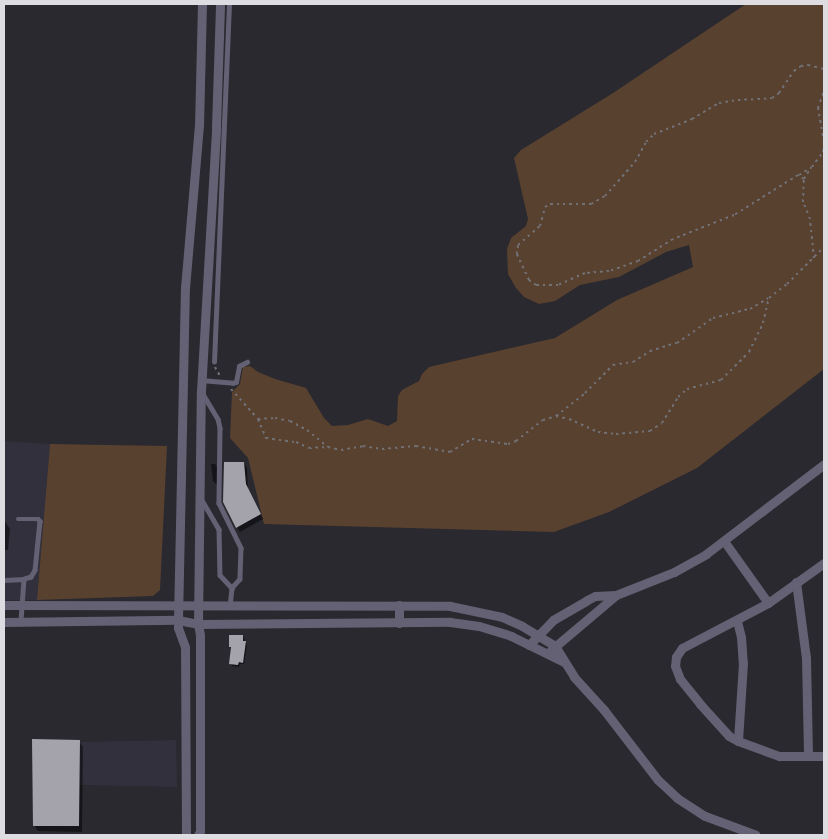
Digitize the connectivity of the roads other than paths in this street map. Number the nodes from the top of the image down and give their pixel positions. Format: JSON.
{"nodes":[{"id":1,"x":202,"y":4,"type":"edge"},
{"id":2,"x":220,"y":4,"type":"edge"},
{"id":3,"x":229,"y":4,"type":"edge"},
{"id":4,"x":200,"y":111,"type":"junction"},
{"id":5,"x":217,"y":112,"type":"junction"},
{"id":6,"x":199,"y":126,"type":"junction"},
{"id":7,"x":216,"y":127,"type":"junction"},
{"id":8,"x":214,"y":362,"type":"road end"},
{"id":9,"x":247,"y":362,"type":"dead end"},
{"id":10,"x":201,"y":380,"type":"junction"},
{"id":11,"x":201,"y":391,"type":"junction"},
{"id":12,"x":824,"y":464,"type":"edge"},
{"id":13,"x":180,"y":492,"type":"junction"},
{"id":14,"x":198,"y":494,"type":"junction"},
{"id":15,"x":18,"y":519,"type":"dead end"},
{"id":16,"x":724,"y":541,"type":"junction"},
{"id":17,"x":824,"y":563,"type":"edge"},
{"id":18,"x":24,"y":579,"type":"junction"},
{"id":19,"x":4,"y":580,"type":"edge"},
{"id":20,"x":796,"y":582,"type":"junction"},
{"id":21,"x":232,"y":588,"type":"junction"},
{"id":22,"x":616,"y":595,"type":"junction"},
{"id":23,"x":768,"y":603,"type":"junction"},
{"id":24,"x":399,"y":605,"type":"junction"},
{"id":25,"x":4,"y":606,"type":"edge"},
{"id":26,"x":22,"y":606,"type":"junction"},
{"id":27,"x":178,"y":606,"type":"junction"},
{"id":28,"x":198,"y":606,"type":"junction"},
{"id":29,"x":230,"y":606,"type":"junction"},
{"id":30,"x":178,"y":620,"type":"junction"},
{"id":31,"x":737,"y":621,"type":"junction"},
{"id":32,"x":4,"y":622,"type":"edge"},
{"id":33,"x":21,"y":623,"type":"junction"},
{"id":34,"x":399,"y":623,"type":"junction"},
{"id":35,"x":198,"y":624,"type":"junction"},
{"id":36,"x":538,"y":635,"type":"junction"},
{"id":37,"x":529,"y":645,"type":"junction"},
{"id":38,"x":555,"y":646,"type":"junction"},
{"id":39,"x":546,"y":655,"type":"junction"},
{"id":40,"x":564,"y":662,"type":"junction"},
{"id":41,"x":738,"y":741,"type":"junction"},
{"id":42,"x":808,"y":756,"type":"junction"},
{"id":43,"x":824,"y":756,"type":"edge"},
{"id":44,"x":186,"y":835,"type":"edge"},
{"id":45,"x":198,"y":835,"type":"edge"},
{"id":46,"x":756,"y":835,"type":"edge"}],
"edges":[{"from":1,"to":4,"type":"street"},
{"from":2,"to":5,"type":"street"},
{"from":3,"to":8,"type":"lane"},
{"from":4,"to":5,"type":"street"},
{"from":4,"to":6,"type":"street"},
{"from":5,"to":7,"type":"street"},
{"from":6,"to":7,"type":"street"},
{"from":6,"to":13,"type":"street"},
{"from":7,"to":10,"type":"street"},
{"from":9,"to":10,"type":"lane"},
{"from":10,"to":11,"type":"street"},
{"from":11,"to":14,"type":"street"},
{"from":11,"to":21,"type":"lane"},
{"from":12,"to":16,"type":"street"},
{"from":13,"to":14,"type":"street"},
{"from":13,"to":27,"type":"street"},
{"from":14,"to":21,"type":"lane"},
{"from":14,"to":28,"type":"street"},
{"from":15,"to":18,"type":"lane"},
{"from":16,"to":22,"type":"street"},
{"from":16,"to":23,"type":"street"},
{"from":17,"to":20,"type":"street"},
{"from":18,"to":19,"type":"lane"},
{"from":18,"to":26,"type":"lane"},
{"from":20,"to":23,"type":"street"},
{"from":20,"to":42,"type":"street"},
{"from":21,"to":29,"type":"lane"},
{"from":22,"to":36,"type":"street"},
{"from":22,"to":38,"type":"street"},
{"from":23,"to":31,"type":"street"},
{"from":24,"to":29,"type":"street"},
{"from":24,"to":34,"type":"street"},
{"from":24,"to":36,"type":"street"},
{"from":25,"to":26,"type":"street"},
{"from":26,"to":27,"type":"street"},
{"from":26,"to":33,"type":"lane"},
{"from":27,"to":28,"type":"street"},
{"from":27,"to":30,"type":"street"},
{"from":28,"to":29,"type":"street"},
{"from":28,"to":35,"type":"street"},
{"from":30,"to":33,"type":"street"},
{"from":30,"to":35,"type":"street"},
{"from":30,"to":44,"type":"street"},
{"from":31,"to":41,"type":"street"},
{"from":31,"to":41,"type":"street"},
{"from":32,"to":33,"type":"street"},
{"from":34,"to":35,"type":"street"},
{"from":34,"to":37,"type":"street"},
{"from":35,"to":45,"type":"street"},
{"from":36,"to":37,"type":"street"},
{"from":36,"to":38,"type":"street"},
{"from":37,"to":39,"type":"street"},
{"from":38,"to":39,"type":"street"},
{"from":38,"to":40,"type":"street"},
{"from":39,"to":40,"type":"street"},
{"from":40,"to":46,"type":"street"},
{"from":41,"to":42,"type":"street"},
{"from":42,"to":43,"type":"street"}]}
